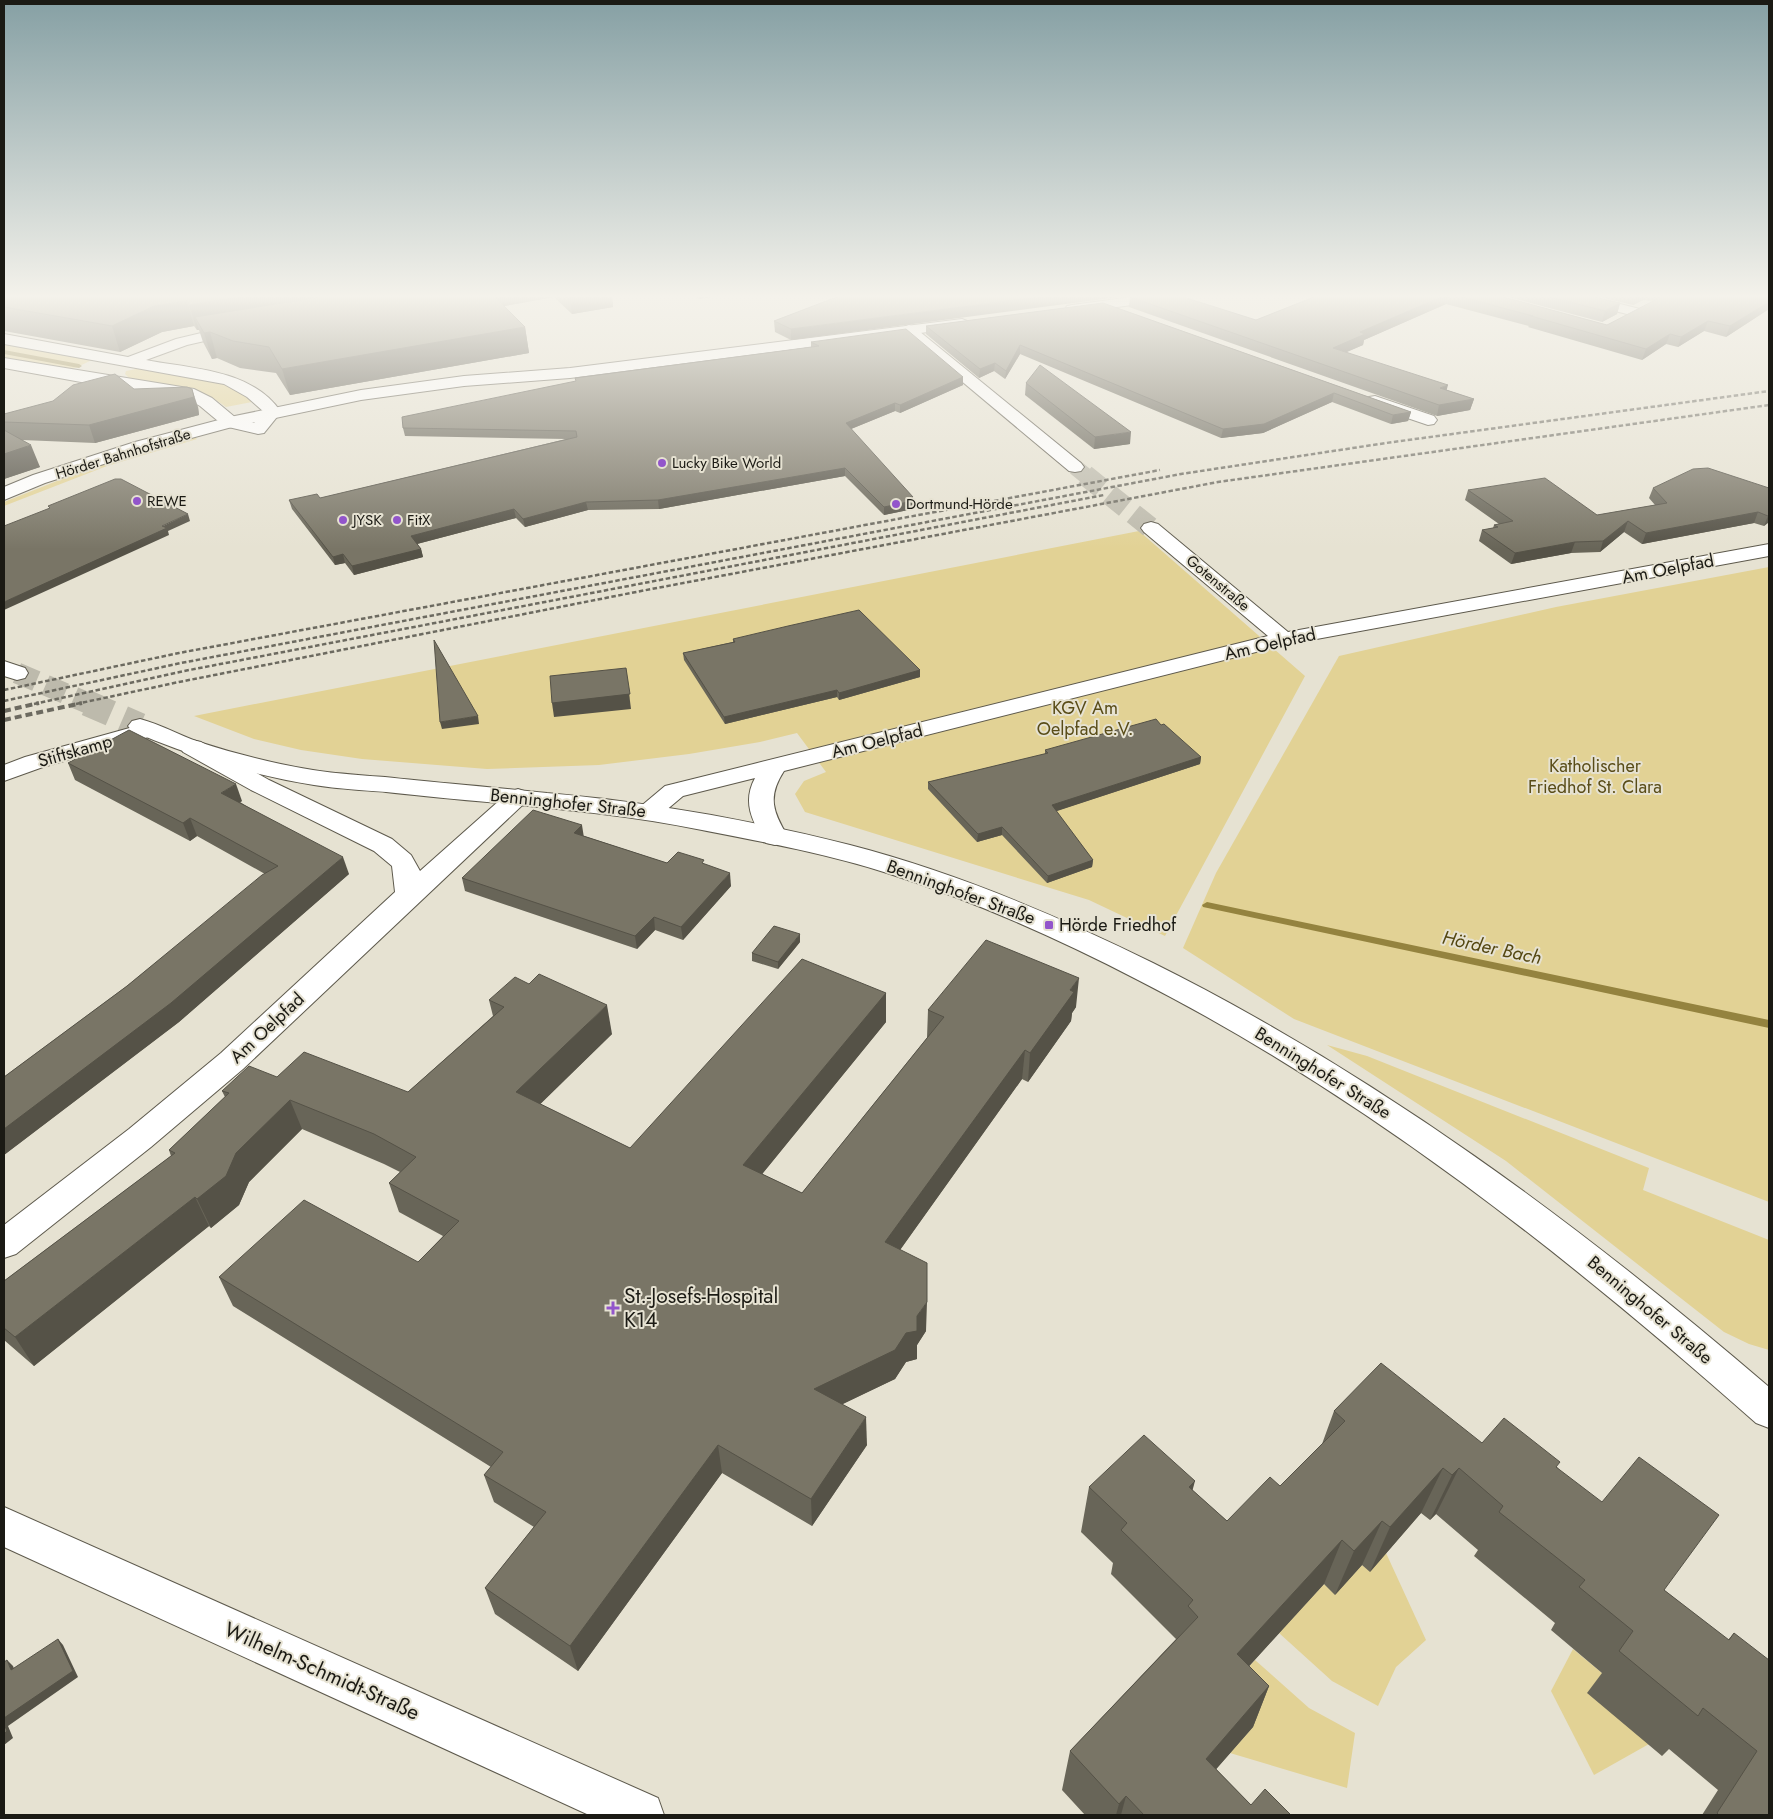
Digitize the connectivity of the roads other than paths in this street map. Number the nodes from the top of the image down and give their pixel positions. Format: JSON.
{"nodes":[{"id":1,"x":98,"y":380,"type":"edge"},
{"id":2,"x":227,"y":380,"type":"edge"},
{"id":3,"x":481,"y":380,"type":"edge"},
{"id":4,"x":517,"y":380,"type":"edge"},
{"id":5,"x":969,"y":380,"type":"edge"},
{"id":6,"x":1363,"y":397,"type":"edge"},
{"id":7,"x":273,"y":412,"type":"junction"},
{"id":8,"x":1428,"y":420,"type":"dead end"},
{"id":9,"x":230,"y":422,"type":"junction"},
{"id":10,"x":258,"y":429,"type":"junction"},
{"id":11,"x":1075,"y":467,"type":"tunnel mouth"},
{"id":12,"x":4,"y":494,"type":"edge"},
{"id":13,"x":4,"y":511,"type":"edge"},
{"id":14,"x":1151,"y":528,"type":"tunnel mouth"},
{"id":15,"x":1769,"y":550,"type":"edge"},
{"id":16,"x":1284,"y":639,"type":"junction"},
{"id":17,"x":144,"y":728,"type":"joint"},
{"id":18,"x":192,"y":747,"type":"junction"},
{"id":19,"x":776,"y":766,"type":"junction"},
{"id":20,"x":4,"y":774,"type":"edge"},
{"id":21,"x":518,"y":797,"type":"junction"},
{"id":22,"x":649,"y":812,"type":"junction"},
{"id":23,"x":775,"y":837,"type":"junction"},
{"id":24,"x":409,"y":895,"type":"junction"},
{"id":25,"x":4,"y":1244,"type":"edge"},
{"id":26,"x":1767,"y":1406,"type":"edge"},
{"id":27,"x":4,"y":1527,"type":"edge"},
{"id":28,"x":641,"y":1815,"type":"edge"}],
"edges":[{"from":1,"to":9,"type":"street"},
{"from":2,"to":7,"type":"street"},
{"from":3,"to":7,"type":"street","name":"Hörder Bahnhofstraße"},
{"from":4,"to":10,"type":"street","name":"Hörder Bahnhofstraße"},
{"from":5,"to":11,"type":"street"},
{"from":6,"to":8,"type":"street"},
{"from":7,"to":9,"type":"street","name":"Hörder Bahnhofstraße"},
{"from":7,"to":10,"type":"street"},
{"from":9,"to":10,"type":"street"},
{"from":9,"to":12,"type":"street","name":"Hörder Bahnhofstraße"},
{"from":10,"to":13,"type":"street","name":"Hörder Bahnhofstraße"},
{"from":14,"to":16,"type":"street","name":"Gotenstraße"},
{"from":15,"to":16,"type":"street","name":"Am Oelpfad"},
{"from":16,"to":19,"type":"street","name":"Am Oelpfad"},
{"from":17,"to":18,"type":"street","name":"Benninghofer Straße"},
{"from":17,"to":20,"type":"street","name":"Stiftskamp"},
{"from":18,"to":21,"type":"street","name":"Benninghofer Straße"},
{"from":18,"to":24,"type":"street","name":"Benninghofer Straße"},
{"from":19,"to":22,"type":"street","name":"Am Oelpfad"},
{"from":19,"to":23,"type":"street"},
{"from":21,"to":22,"type":"street","name":"Benninghofer Straße"},
{"from":21,"to":24,"type":"street","name":"Am Oelpfad"},
{"from":22,"to":23,"type":"street","name":"Benninghofer Straße"},
{"from":23,"to":26,"type":"street","name":"Benninghofer Straße"},
{"from":24,"to":25,"type":"street","name":"Am Oelpfad"},
{"from":27,"to":28,"type":"street","name":"Wilhelm-Schmidt-Straße"}]}
